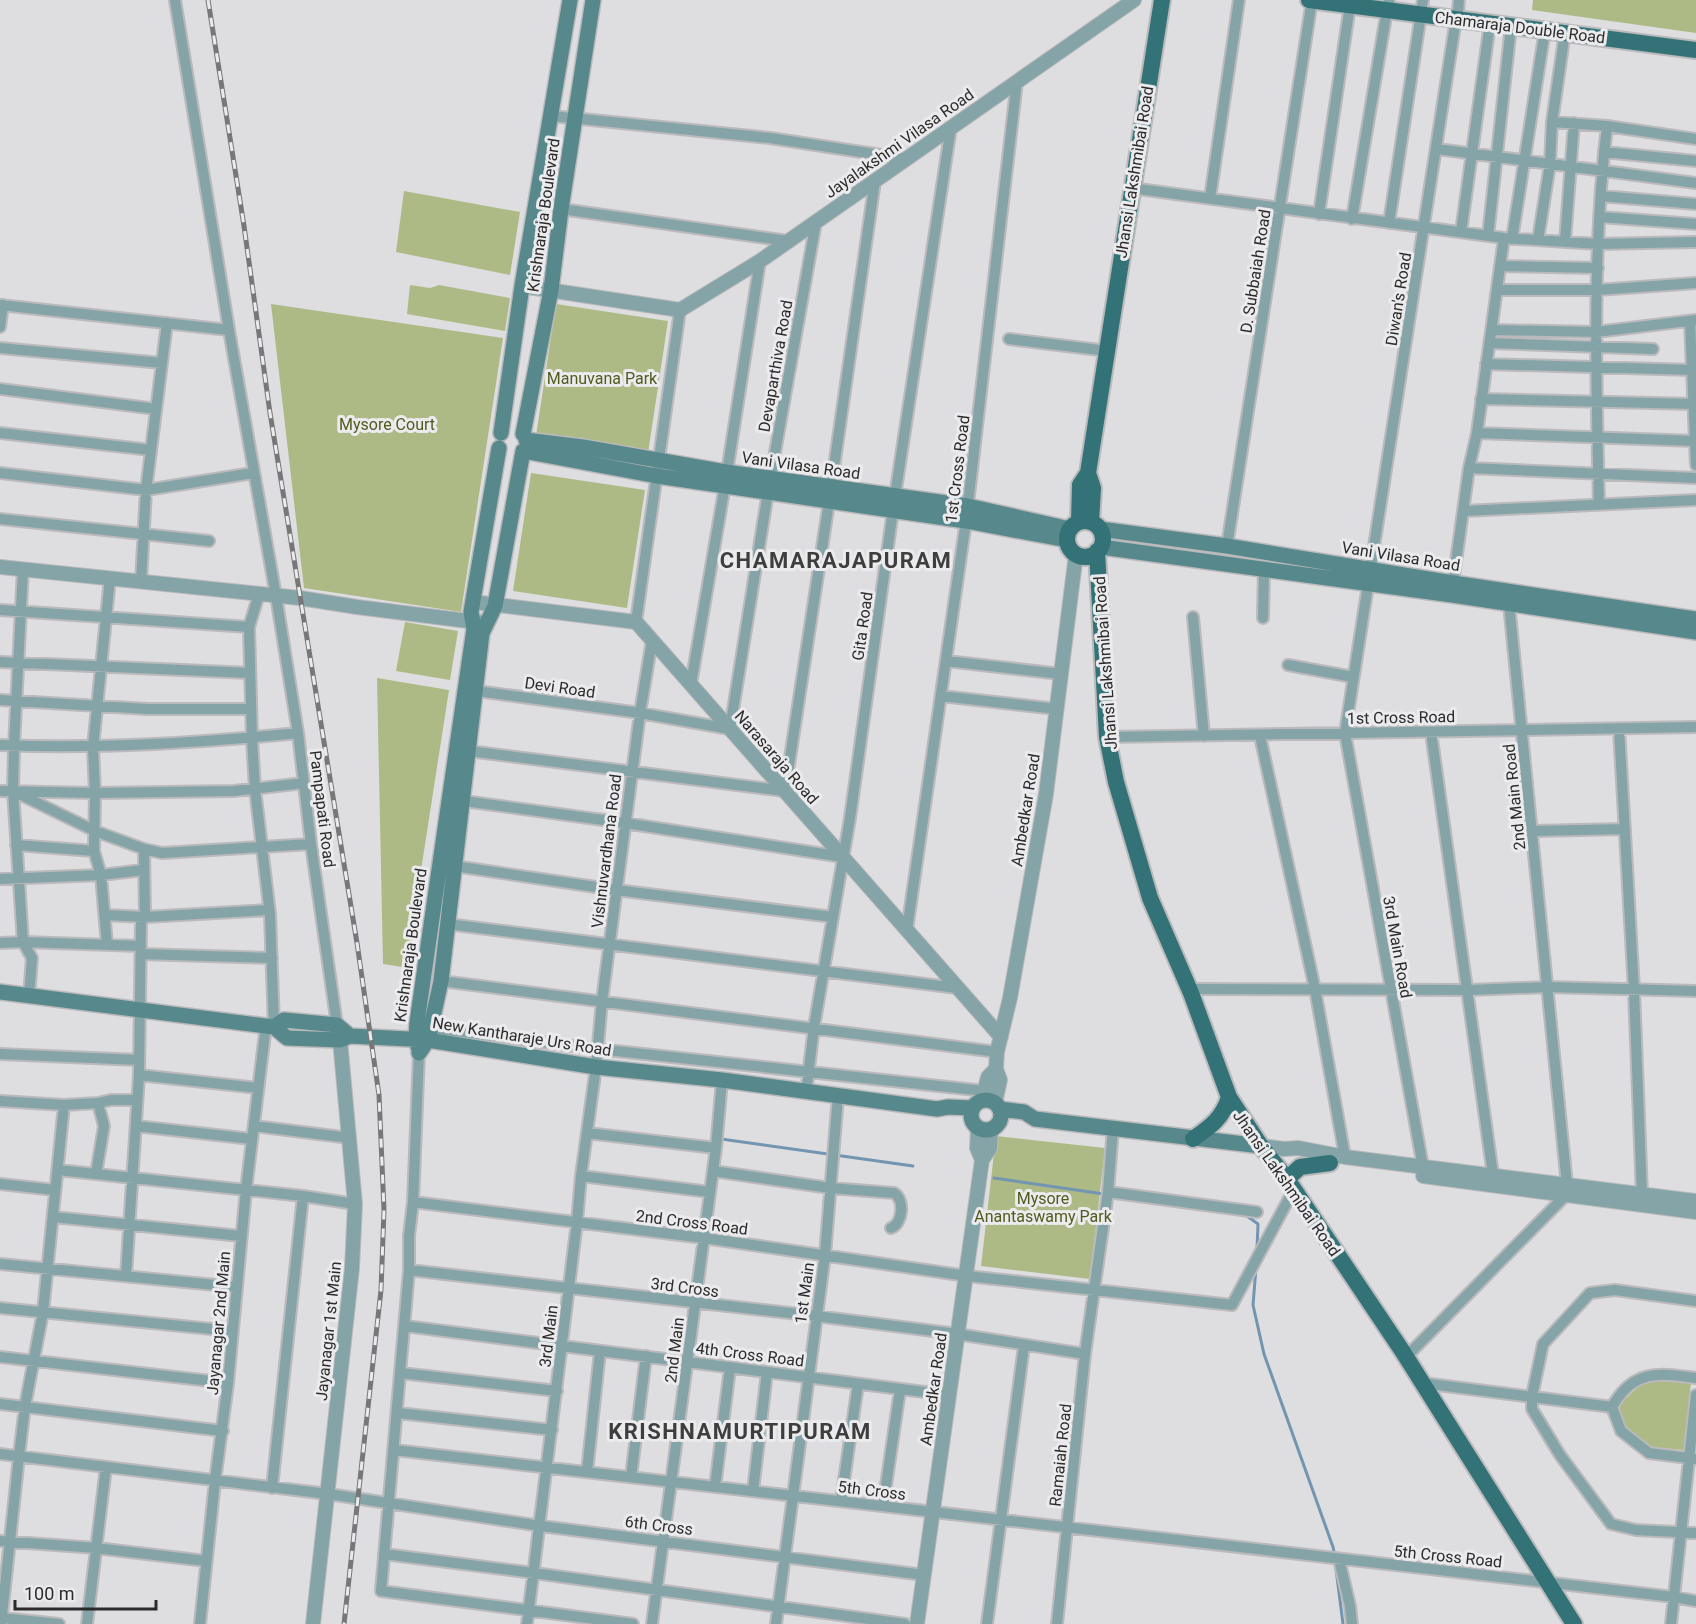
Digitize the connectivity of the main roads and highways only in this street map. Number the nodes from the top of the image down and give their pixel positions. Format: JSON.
{"nodes":[{"id":1,"x":570,"y":0,"type":"edge"},
{"id":2,"x":593,"y":0,"type":"edge"},
{"id":3,"x":1162,"y":0,"type":"edge"},
{"id":4,"x":1310,"y":0,"type":"edge"},
{"id":5,"x":1385,"y":3,"type":"edge"},
{"id":6,"x":1422,"y":7,"type":"edge"},
{"id":7,"x":1458,"y":10,"type":"edge"},
{"id":8,"x":1696,"y":42,"type":"edge"},
{"id":9,"x":1696,"y":50,"type":"edge"},
{"id":10,"x":500,"y":441,"type":"junction"},
{"id":11,"x":524,"y":441,"type":"junction"},
{"id":12,"x":1080,"y":532,"type":"junction"},
{"id":13,"x":1099,"y":549,"type":"junction"},
{"id":14,"x":1369,"y":576,"type":"junction"},
{"id":15,"x":1696,"y":619,"type":"edge"},
{"id":16,"x":480,"y":622,"type":"junction"},
{"id":17,"x":1696,"y":632,"type":"edge"},
{"id":18,"x":0,"y":992,"type":"edge"},
{"id":19,"x":423,"y":1040,"type":"junction"},
{"id":20,"x":1229,"y":1097,"type":"junction"},
{"id":21,"x":1193,"y":1139,"type":"junction"},
{"id":22,"x":1261,"y":1146,"type":"junction"},
{"id":23,"x":1337,"y":1160,"type":"road end"},
{"id":24,"x":1290,"y":1184,"type":"junction"},
{"id":25,"x":1574,"y":1624,"type":"edge"}],
"edges":[{"from":1,"to":10,"type":"main road","name":"Krishnaraja Boulevard"},
{"from":2,"to":11,"type":"main road","name":"Krishnaraja Boulevard"},
{"from":3,"to":12,"type":"main road","name":"Jhansi Lakshmibai Road"},
{"from":4,"to":5,"type":"main road","name":"Chamaraja Double Road"},
{"from":5,"to":6,"type":"main road","name":"Chamaraja Double Road"},
{"from":6,"to":7,"type":"main road","name":"Chamaraja Double Road"},
{"from":7,"to":8,"type":"main road","name":"Chamaraja Double Road"},
{"from":7,"to":9,"type":"main road","name":"Chamaraja Double Road"},
{"from":10,"to":11,"type":"main road"},
{"from":10,"to":11,"type":"main road"},
{"from":10,"to":16,"type":"main road","name":"Krishnaraja Boulevard"},
{"from":11,"to":12,"type":"main road","name":"Vani Vilasa Road"},
{"from":11,"to":16,"type":"main road","name":"Krishnaraja Boulevard"},
{"from":12,"to":13,"type":"main road","name":"Jhansi Lakshmibai Road"},
{"from":12,"to":13,"type":"main road"},
{"from":12,"to":14,"type":"main road","name":"Vani Vilasa Road"},
{"from":13,"to":14,"type":"main road","name":"Vani Vilasa Road"},
{"from":13,"to":20,"type":"main road","name":"Jhansi Lakshmibai Road"},
{"from":14,"to":15,"type":"main road","name":"Vani Vilasa Road"},
{"from":14,"to":17,"type":"main road","name":"Vani Vilasa Road"},
{"from":16,"to":19,"type":"main road","name":"Krishnaraja Boulevard"},
{"from":16,"to":19,"type":"main road","name":"Krishnaraja Boulevard"},
{"from":18,"to":19,"type":"main road","name":"New Kantharaje Urs Road"},
{"from":19,"to":21,"type":"main road","name":"New Kantharaje Urs Road"},
{"from":20,"to":21,"type":"main road"},
{"from":20,"to":22,"type":"main road","name":"Jhansi Lakshmibai Road"},
{"from":21,"to":22,"type":"main road","name":"New Kantharaje Urs Road"},
{"from":22,"to":24,"type":"main road","name":"Jhansi Lakshmibai Road"},
{"from":23,"to":24,"type":"main road"},
{"from":24,"to":25,"type":"main road","name":"Jhansi Lakshmibai Road"}]}
